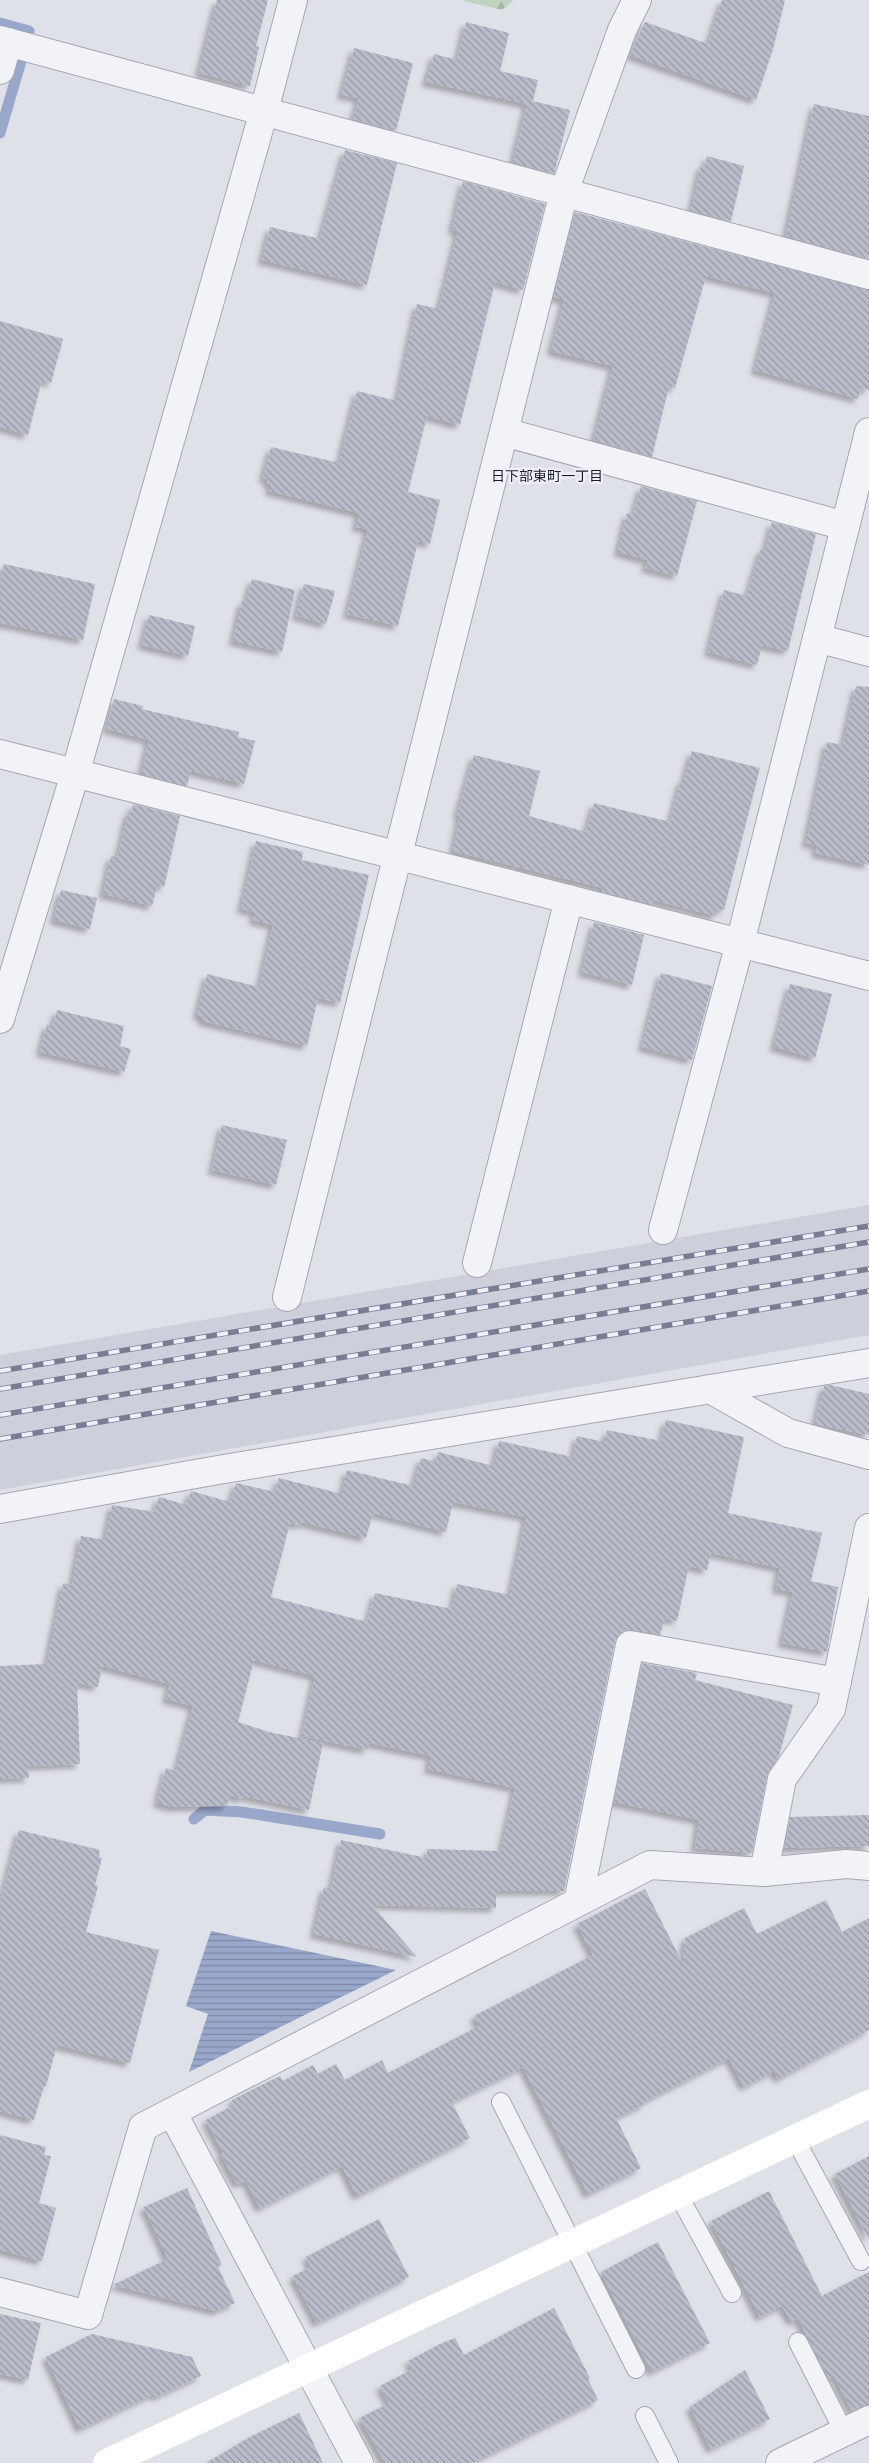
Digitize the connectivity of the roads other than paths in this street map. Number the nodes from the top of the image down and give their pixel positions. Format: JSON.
{"nodes":[{"id":1,"x":293,"y":0,"type":"edge"},
{"id":2,"x":637,"y":0,"type":"edge"},
{"id":3,"x":4,"y":41,"type":"edge"},
{"id":4,"x":0,"y":70,"type":"edge"},
{"id":5,"x":264,"y":111,"type":"junction"},
{"id":6,"x":564,"y":192,"type":"junction"},
{"id":7,"x":869,"y":275,"type":"edge"},
{"id":8,"x":504,"y":432,"type":"junction"},
{"id":9,"x":869,"y":432,"type":"edge"},
{"id":10,"x":846,"y":526,"type":"junction"},
{"id":11,"x":817,"y":638,"type":"junction"},
{"id":12,"x":869,"y":652,"type":"edge"},
{"id":13,"x":0,"y":754,"type":"edge"},
{"id":14,"x":75,"y":774,"type":"junction"},
{"id":15,"x":398,"y":856,"type":"junction"},
{"id":16,"x":569,"y":900,"type":"junction"},
{"id":17,"x":740,"y":943,"type":"junction"},
{"id":18,"x":869,"y":976,"type":"edge"},
{"id":19,"x":0,"y":1019,"type":"edge"},
{"id":20,"x":663,"y":1230,"type":"dead end"},
{"id":21,"x":477,"y":1263,"type":"dead end"},
{"id":22,"x":287,"y":1297,"type":"dead end"},
{"id":23,"x":869,"y":1363,"type":"edge"},
{"id":24,"x":710,"y":1389,"type":"junction"},
{"id":25,"x":869,"y":1455,"type":"edge"},
{"id":26,"x":0,"y":1509,"type":"edge"},
{"id":27,"x":869,"y":1528,"type":"edge"},
{"id":28,"x":837,"y":1682,"type":"junction"},
{"id":29,"x":869,"y":1866,"type":"edge"},
{"id":30,"x":764,"y":1872,"type":"junction"},
{"id":31,"x":578,"y":1902,"type":"junction"},
{"id":32,"x":501,"y":2102,"type":"dead end"},
{"id":33,"x":869,"y":2104,"type":"edge"},
{"id":34,"x":172,"y":2112,"type":"junction"},
{"id":35,"x":794,"y":2139,"type":"junction"},
{"id":36,"x":678,"y":2194,"type":"junction"},
{"id":37,"x":572,"y":2244,"type":"junction"},
{"id":38,"x":861,"y":2261,"type":"dead end"},
{"id":39,"x":0,"y":2292,"type":"edge"},
{"id":40,"x":732,"y":2293,"type":"dead end"},
{"id":41,"x":798,"y":2342,"type":"dead end"},
{"id":42,"x":308,"y":2369,"type":"junction"},
{"id":43,"x":636,"y":2369,"type":"dead end"},
{"id":44,"x":646,"y":2416,"type":"dead end"},
{"id":45,"x":869,"y":2420,"type":"edge"},
{"id":46,"x":844,"y":2432,"type":"junction"},
{"id":47,"x":107,"y":2463,"type":"edge"},
{"id":48,"x":359,"y":2463,"type":"edge"},
{"id":49,"x":669,"y":2463,"type":"edge"},
{"id":50,"x":780,"y":2463,"type":"edge"}],
"edges":[{"from":1,"to":5,"type":"street"},
{"from":2,"to":6,"type":"street"},
{"from":3,"to":4,"type":"street"},
{"from":3,"to":5,"type":"street"},
{"from":5,"to":6,"type":"street"},
{"from":5,"to":14,"type":"street"},
{"from":6,"to":7,"type":"street"},
{"from":6,"to":8,"type":"street"},
{"from":8,"to":10,"type":"street"},
{"from":8,"to":15,"type":"street"},
{"from":9,"to":10,"type":"street"},
{"from":10,"to":11,"type":"street"},
{"from":11,"to":12,"type":"street"},
{"from":11,"to":17,"type":"street"},
{"from":13,"to":14,"type":"street"},
{"from":14,"to":15,"type":"street"},
{"from":14,"to":19,"type":"street"},
{"from":15,"to":16,"type":"street"},
{"from":15,"to":22,"type":"street"},
{"from":16,"to":17,"type":"street"},
{"from":16,"to":21,"type":"street"},
{"from":17,"to":18,"type":"street"},
{"from":17,"to":20,"type":"street"},
{"from":23,"to":24,"type":"street"},
{"from":24,"to":25,"type":"street"},
{"from":24,"to":26,"type":"street"},
{"from":27,"to":28,"type":"street"},
{"from":28,"to":30,"type":"street"},
{"from":28,"to":31,"type":"street"},
{"from":29,"to":30,"type":"street"},
{"from":30,"to":31,"type":"street"},
{"from":31,"to":34,"type":"street"},
{"from":32,"to":37,"type":"lane"},
{"from":33,"to":35,"type":"street"},
{"from":34,"to":39,"type":"street"},
{"from":34,"to":42,"type":"street"},
{"from":35,"to":36,"type":"street"},
{"from":35,"to":38,"type":"lane"},
{"from":36,"to":37,"type":"street"},
{"from":36,"to":40,"type":"lane"},
{"from":37,"to":42,"type":"street"},
{"from":37,"to":43,"type":"lane"},
{"from":41,"to":46,"type":"lane"},
{"from":42,"to":47,"type":"street"},
{"from":42,"to":48,"type":"street"},
{"from":44,"to":49,"type":"lane"},
{"from":45,"to":46,"type":"street"},
{"from":46,"to":50,"type":"street"}]}
